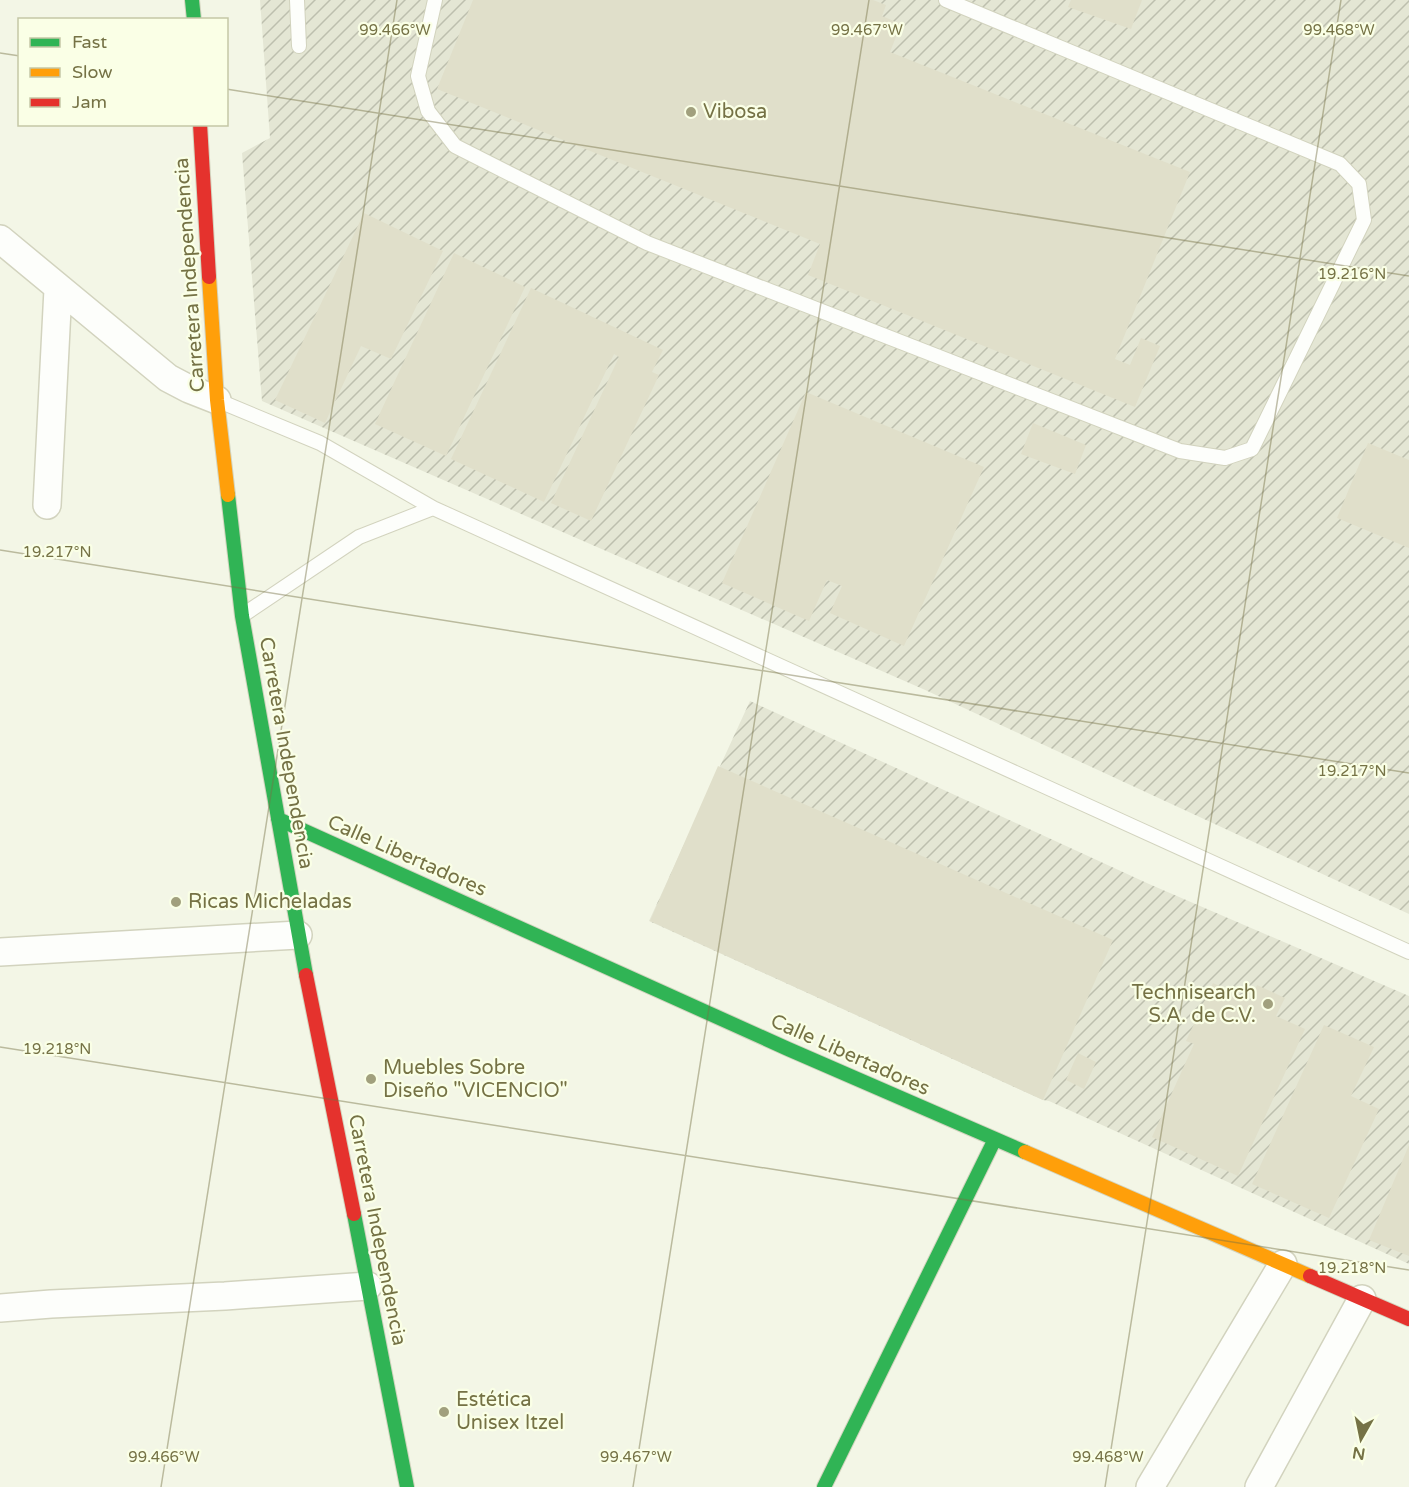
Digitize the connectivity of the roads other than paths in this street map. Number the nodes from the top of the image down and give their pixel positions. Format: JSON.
{"nodes":[{"id":1,"x":192,"y":0,"type":"edge"},
{"id":2,"x":297,"y":0,"type":"edge"},
{"id":3,"x":435,"y":0,"type":"edge"},
{"id":4,"x":945,"y":0,"type":"edge"},
{"id":5,"x":194,"y":18,"type":"edge"},
{"id":6,"x":299,"y":45,"type":"dead end"},
{"id":7,"x":200,"y":126,"type":"edge"},
{"id":8,"x":0,"y":239,"type":"edge"},
{"id":9,"x":58,"y":289,"type":"junction"},
{"id":10,"x":218,"y":400,"type":"junction"},
{"id":11,"x":47,"y":505,"type":"dead end"},
{"id":12,"x":434,"y":508,"type":"junction"},
{"id":13,"x":242,"y":616,"type":"junction"},
{"id":14,"x":279,"y":819,"type":"junction"},
{"id":15,"x":298,"y":935,"type":"junction"},
{"id":16,"x":0,"y":952,"type":"edge"},
{"id":17,"x":1409,"y":952,"type":"edge"},
{"id":18,"x":995,"y":1139,"type":"junction"},
{"id":19,"x":1283,"y":1264,"type":"junction"},
{"id":20,"x":368,"y":1286,"type":"junction"},
{"id":21,"x":1362,"y":1299,"type":"junction"},
{"id":22,"x":0,"y":1308,"type":"edge"},
{"id":23,"x":1409,"y":1319,"type":"edge"},
{"id":24,"x":407,"y":1487,"type":"edge"},
{"id":25,"x":824,"y":1487,"type":"edge"},
{"id":26,"x":1150,"y":1487,"type":"edge"},
{"id":27,"x":1258,"y":1487,"type":"edge"}],
"edges":[{"from":1,"to":5,"type":"street"},
{"from":2,"to":6,"type":"lane"},
{"from":3,"to":4,"type":"lane"},
{"from":7,"to":10,"type":"street","name":"Carretera Independencia"},
{"from":8,"to":9,"type":"street"},
{"from":9,"to":10,"type":"street"},
{"from":9,"to":11,"type":"street"},
{"from":10,"to":12,"type":"lane"},
{"from":10,"to":13,"type":"street","name":"Carretera Independencia"},
{"from":12,"to":13,"type":"lane"},
{"from":12,"to":17,"type":"lane"},
{"from":13,"to":14,"type":"street","name":"Carretera Independencia"},
{"from":14,"to":15,"type":"street","name":"Carretera Independencia"},
{"from":14,"to":18,"type":"street","name":"Calle Libertadores"},
{"from":15,"to":16,"type":"street"},
{"from":15,"to":20,"type":"street","name":"Carretera Independencia"},
{"from":18,"to":19,"type":"street","name":"Calle Libertadores"},
{"from":18,"to":25,"type":"street"},
{"from":19,"to":21,"type":"street","name":"Calle Libertadores"},
{"from":19,"to":26,"type":"street"},
{"from":20,"to":22,"type":"street"},
{"from":20,"to":24,"type":"street","name":"Carretera Independencia"},
{"from":21,"to":23,"type":"street","name":"Calle Libertadores"},
{"from":21,"to":27,"type":"street"}]}
